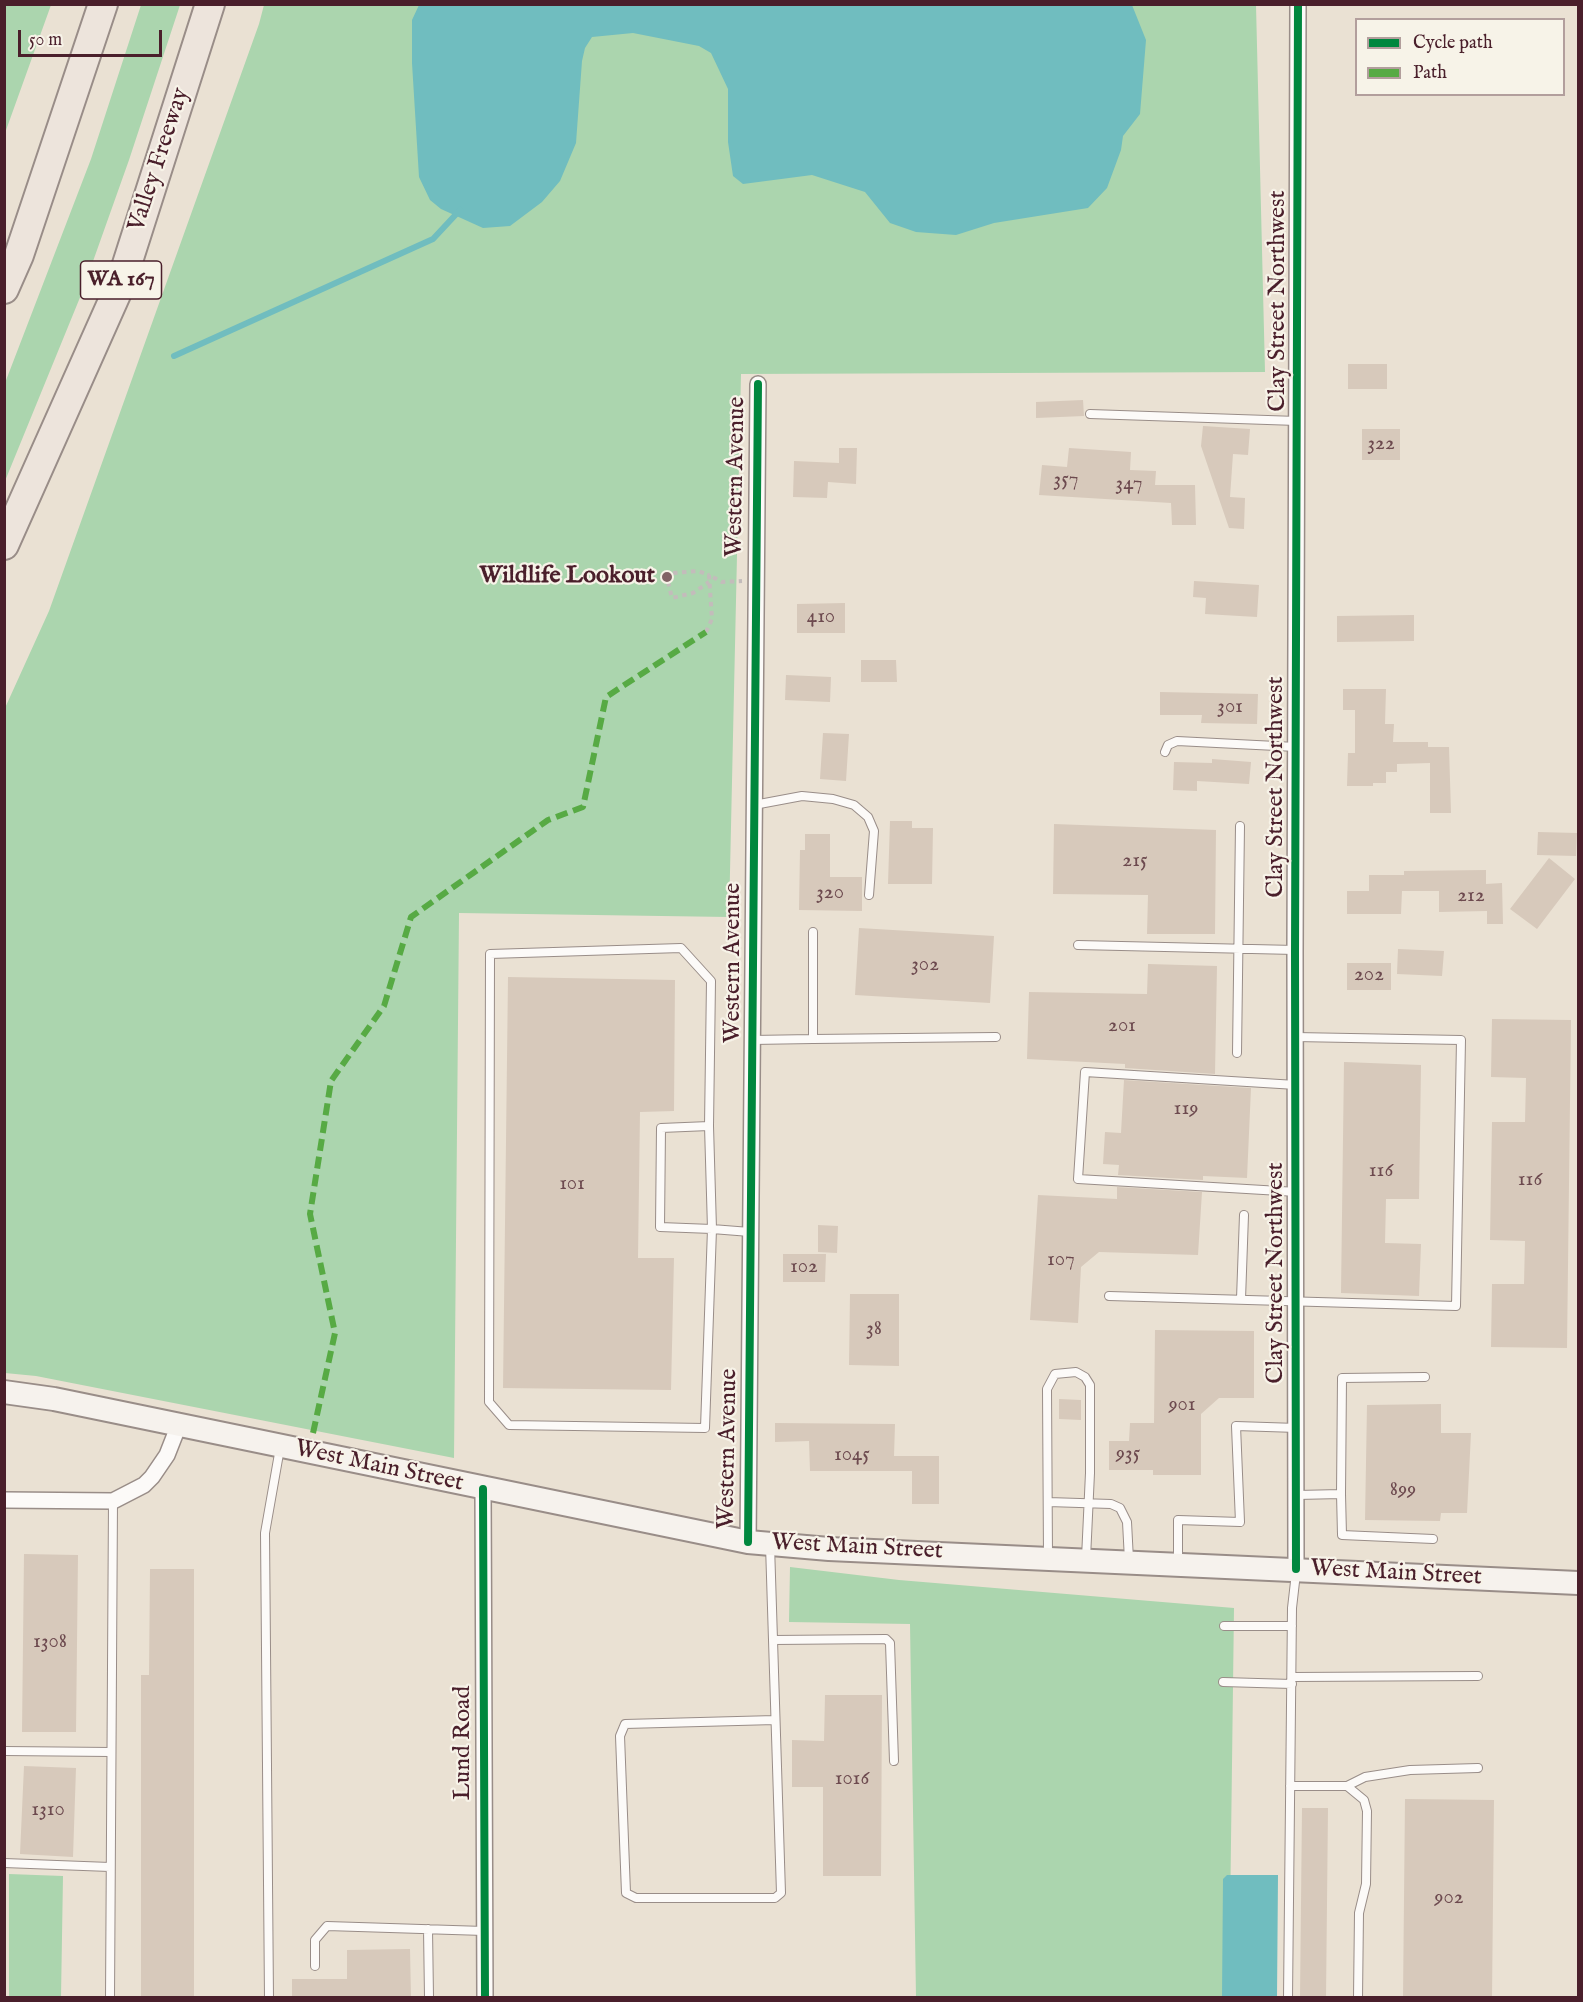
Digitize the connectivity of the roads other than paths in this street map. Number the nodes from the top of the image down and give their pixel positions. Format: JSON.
{"nodes":[{"id":1,"x":103,"y":4,"type":"edge"},
{"id":2,"x":210,"y":4,"type":"edge"},
{"id":3,"x":1299,"y":4,"type":"edge"},
{"id":4,"x":4,"y":289,"type":"edge"},
{"id":5,"x":758,"y":384,"type":"dead end"},
{"id":6,"x":1090,"y":414,"type":"dead end"},
{"id":7,"x":1298,"y":421,"type":"junction"},
{"id":8,"x":4,"y":545,"type":"edge"},
{"id":9,"x":1296,"y":747,"type":"junction"},
{"id":10,"x":1165,"y":752,"type":"dead end"},
{"id":11,"x":754,"y":805,"type":"junction"},
{"id":12,"x":1240,"y":826,"type":"dead end"},
{"id":13,"x":869,"y":895,"type":"dead end"},
{"id":14,"x":813,"y":932,"type":"dead end"},
{"id":15,"x":1078,"y":945,"type":"dead end"},
{"id":16,"x":1239,"y":950,"type":"junction"},
{"id":17,"x":1295,"y":950,"type":"junction"},
{"id":18,"x":996,"y":1036,"type":"dead end"},
{"id":19,"x":1296,"y":1037,"type":"junction"},
{"id":20,"x":813,"y":1039,"type":"junction"},
{"id":21,"x":752,"y":1040,"type":"junction"},
{"id":22,"x":1237,"y":1053,"type":"dead end"},
{"id":23,"x":1296,"y":1085,"type":"junction"},
{"id":24,"x":709,"y":1126,"type":"junction"},
{"id":25,"x":1297,"y":1192,"type":"junction"},
{"id":26,"x":1244,"y":1215,"type":"dead end"},
{"id":27,"x":712,"y":1229,"type":"junction"},
{"id":28,"x":750,"y":1232,"type":"junction"},
{"id":29,"x":1109,"y":1296,"type":"dead end"},
{"id":30,"x":1241,"y":1299,"type":"junction"},
{"id":31,"x":1297,"y":1301,"type":"junction"},
{"id":32,"x":1425,"y":1377,"type":"dead end"},
{"id":33,"x":4,"y":1392,"type":"edge"},
{"id":34,"x":178,"y":1427,"type":"junction"},
{"id":35,"x":1297,"y":1428,"type":"junction"},
{"id":36,"x":280,"y":1446,"type":"junction"},
{"id":37,"x":483,"y":1489,"type":"junction"},
{"id":38,"x":1341,"y":1494,"type":"junction"},
{"id":39,"x":1297,"y":1495,"type":"junction"},
{"id":40,"x":4,"y":1500,"type":"edge"},
{"id":41,"x":113,"y":1501,"type":"junction"},
{"id":42,"x":1048,"y":1502,"type":"junction"},
{"id":43,"x":1089,"y":1504,"type":"junction"},
{"id":44,"x":1433,"y":1539,"type":"dead end"},
{"id":45,"x":748,"y":1542,"type":"junction"},
{"id":46,"x":770,"y":1544,"type":"junction"},
{"id":47,"x":1048,"y":1558,"type":"junction"},
{"id":48,"x":1086,"y":1560,"type":"junction"},
{"id":49,"x":1129,"y":1562,"type":"junction"},
{"id":50,"x":1178,"y":1564,"type":"junction"},
{"id":51,"x":1296,"y":1569,"type":"junction"},
{"id":52,"x":1578,"y":1583,"type":"edge"},
{"id":53,"x":1224,"y":1626,"type":"dead end"},
{"id":54,"x":1292,"y":1626,"type":"junction"},
{"id":55,"x":773,"y":1640,"type":"junction"},
{"id":56,"x":1478,"y":1676,"type":"dead end"},
{"id":57,"x":1292,"y":1680,"type":"junction"},
{"id":58,"x":1223,"y":1682,"type":"dead end"},
{"id":59,"x":775,"y":1720,"type":"junction"},
{"id":60,"x":4,"y":1751,"type":"edge"},
{"id":61,"x":111,"y":1752,"type":"junction"},
{"id":62,"x":894,"y":1761,"type":"dead end"},
{"id":63,"x":1479,"y":1768,"type":"dead end"},
{"id":64,"x":1290,"y":1786,"type":"junction"},
{"id":65,"x":1347,"y":1786,"type":"junction"},
{"id":66,"x":4,"y":1863,"type":"edge"},
{"id":67,"x":110,"y":1867,"type":"junction"},
{"id":68,"x":428,"y":1929,"type":"junction"},
{"id":69,"x":484,"y":1931,"type":"junction"},
{"id":70,"x":315,"y":1966,"type":"dead end"},
{"id":71,"x":429,"y":1997,"type":"edge"},
{"id":72,"x":110,"y":1998,"type":"edge"},
{"id":73,"x":269,"y":1998,"type":"edge"},
{"id":74,"x":484,"y":1998,"type":"edge"},
{"id":75,"x":1288,"y":1998,"type":"edge"},
{"id":76,"x":1358,"y":1998,"type":"edge"}],
"edges":[{"from":1,"to":4,"type":"highway"},
{"from":2,"to":8,"type":"highway","name":"Valley Freeway","number":"WA 167"},
{"from":3,"to":7,"type":"street","name":"Clay Street Northwest"},
{"from":5,"to":11,"type":"street","name":"Western Avenue"},
{"from":6,"to":7,"type":"lane"},
{"from":7,"to":9,"type":"street","name":"Clay Street Northwest"},
{"from":9,"to":10,"type":"lane"},
{"from":9,"to":17,"type":"street","name":"Clay Street Northwest"},
{"from":11,"to":13,"type":"lane"},
{"from":11,"to":21,"type":"street","name":"Western Avenue"},
{"from":12,"to":16,"type":"lane"},
{"from":14,"to":20,"type":"lane"},
{"from":15,"to":16,"type":"lane"},
{"from":16,"to":17,"type":"lane"},
{"from":16,"to":22,"type":"lane"},
{"from":17,"to":19,"type":"street","name":"Clay Street Northwest"},
{"from":18,"to":20,"type":"lane"},
{"from":19,"to":23,"type":"street","name":"Clay Street Northwest"},
{"from":19,"to":31,"type":"lane"},
{"from":20,"to":21,"type":"lane"},
{"from":21,"to":28,"type":"street","name":"Western Avenue"},
{"from":23,"to":25,"type":"street","name":"Clay Street Northwest"},
{"from":23,"to":25,"type":"lane"},
{"from":24,"to":27,"type":"lane"},
{"from":24,"to":27,"type":"lane"},
{"from":24,"to":27,"type":"lane"},
{"from":25,"to":31,"type":"street","name":"Clay Street Northwest"},
{"from":26,"to":30,"type":"lane"},
{"from":27,"to":28,"type":"lane"},
{"from":28,"to":45,"type":"street","name":"Western Avenue"},
{"from":29,"to":30,"type":"lane"},
{"from":30,"to":31,"type":"lane"},
{"from":31,"to":35,"type":"street","name":"Clay Street Northwest"},
{"from":32,"to":38,"type":"lane"},
{"from":33,"to":34,"type":"main road","name":"West Main Street"},
{"from":34,"to":36,"type":"main road","name":"West Main Street"},
{"from":34,"to":41,"type":"street"},
{"from":35,"to":39,"type":"street","name":"Clay Street Northwest"},
{"from":35,"to":50,"type":"lane"},
{"from":36,"to":37,"type":"main road","name":"West Main Street"},
{"from":36,"to":73,"type":"lane"},
{"from":37,"to":45,"type":"main road","name":"West Main Street"},
{"from":37,"to":69,"type":"street","name":"Lund Road"},
{"from":38,"to":39,"type":"lane"},
{"from":38,"to":44,"type":"lane"},
{"from":39,"to":51,"type":"street","name":"Clay Street Northwest"},
{"from":40,"to":41,"type":"street"},
{"from":41,"to":61,"type":"lane"},
{"from":42,"to":43,"type":"lane"},
{"from":42,"to":43,"type":"lane"},
{"from":42,"to":47,"type":"lane"},
{"from":43,"to":48,"type":"lane"},
{"from":43,"to":49,"type":"lane"},
{"from":45,"to":46,"type":"main road","name":"West Main Street"},
{"from":46,"to":47,"type":"main road","name":"West Main Street"},
{"from":46,"to":55,"type":"lane"},
{"from":47,"to":48,"type":"main road","name":"West Main Street"},
{"from":48,"to":49,"type":"main road","name":"West Main Street"},
{"from":49,"to":50,"type":"main road","name":"West Main Street"},
{"from":50,"to":51,"type":"main road","name":"West Main Street"},
{"from":51,"to":52,"type":"main road","name":"West Main Street"},
{"from":51,"to":54,"type":"lane"},
{"from":53,"to":54,"type":"lane"},
{"from":54,"to":57,"type":"lane"},
{"from":55,"to":59,"type":"lane"},
{"from":55,"to":62,"type":"lane"},
{"from":56,"to":57,"type":"lane"},
{"from":57,"to":58,"type":"lane"},
{"from":57,"to":64,"type":"lane"},
{"from":59,"to":59,"type":"lane"},
{"from":60,"to":61,"type":"lane"},
{"from":61,"to":67,"type":"lane"},
{"from":63,"to":65,"type":"lane"},
{"from":64,"to":65,"type":"lane"},
{"from":64,"to":75,"type":"lane"},
{"from":65,"to":76,"type":"lane"},
{"from":66,"to":67,"type":"lane"},
{"from":67,"to":72,"type":"lane"},
{"from":68,"to":69,"type":"lane"},
{"from":68,"to":70,"type":"lane"},
{"from":68,"to":71,"type":"lane"},
{"from":69,"to":74,"type":"street","name":"Lund Road"}]}
